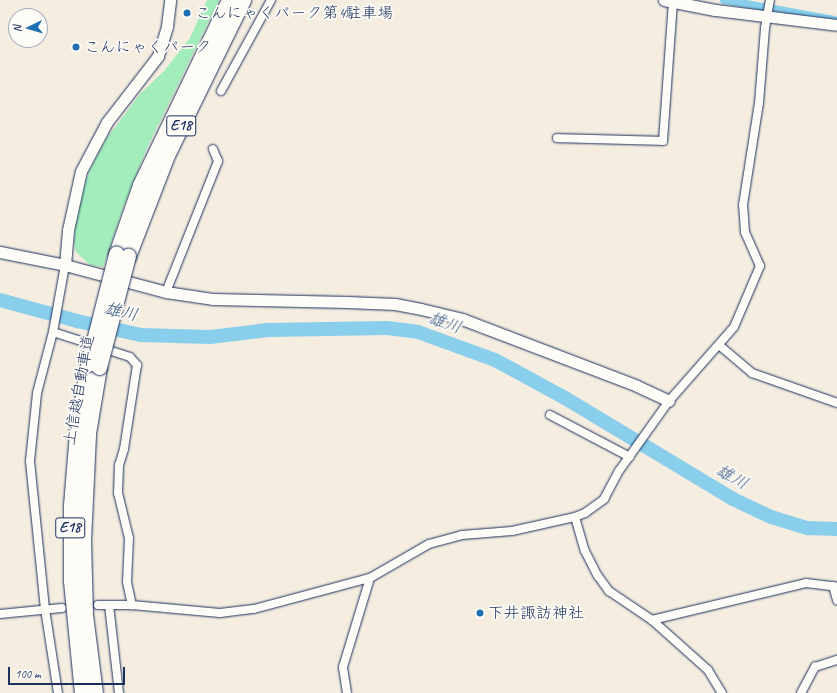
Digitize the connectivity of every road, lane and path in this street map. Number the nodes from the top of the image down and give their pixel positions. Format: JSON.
{"nodes":[{"id":1,"x":170,"y":0,"type":"edge"},
{"id":2,"x":229,"y":0,"type":"edge"},
{"id":3,"x":243,"y":0,"type":"edge"},
{"id":4,"x":271,"y":0,"type":"edge"},
{"id":5,"x":770,"y":0,"type":"edge"},
{"id":6,"x":669,"y":1,"type":"edge"},
{"id":7,"x":769,"y":17,"type":"junction"},
{"id":8,"x":837,"y":25,"type":"edge"},
{"id":9,"x":221,"y":91,"type":"dead end"},
{"id":10,"x":557,"y":138,"type":"dead end"},
{"id":11,"x":213,"y":148,"type":"dead end"},
{"id":12,"x":0,"y":252,"type":"edge"},
{"id":13,"x":122,"y":255,"type":"junction"},
{"id":14,"x":64,"y":270,"type":"junction"},
{"id":15,"x":166,"y":292,"type":"junction"},
{"id":16,"x":54,"y":329,"type":"junction"},
{"id":17,"x":719,"y":345,"type":"junction"},
{"id":18,"x":94,"y":365,"type":"junction"},
{"id":19,"x":669,"y":401,"type":"junction"},
{"id":20,"x":837,"y":403,"type":"edge"},
{"id":21,"x":550,"y":415,"type":"dead end"},
{"id":22,"x":631,"y":456,"type":"junction"},
{"id":23,"x":575,"y":517,"type":"junction"},
{"id":24,"x":370,"y":578,"type":"junction"},
{"id":25,"x":835,"y":586,"type":"edge"},
{"id":26,"x":837,"y":600,"type":"edge"},
{"id":27,"x":98,"y":605,"type":"dead end"},
{"id":28,"x":109,"y":605,"type":"junction"},
{"id":29,"x":132,"y":605,"type":"junction"},
{"id":30,"x":62,"y":608,"type":"dead end"},
{"id":31,"x":45,"y":609,"type":"junction"},
{"id":32,"x":0,"y":614,"type":"edge"},
{"id":33,"x":652,"y":620,"type":"junction"},
{"id":34,"x":837,"y":660,"type":"edge"},
{"id":35,"x":712,"y":680,"type":"junction"},
{"id":36,"x":58,"y":693,"type":"edge"},
{"id":37,"x":82,"y":693,"type":"edge"},
{"id":38,"x":95,"y":693,"type":"edge"},
{"id":39,"x":119,"y":693,"type":"edge"},
{"id":40,"x":347,"y":693,"type":"edge"},
{"id":41,"x":713,"y":693,"type":"edge"},
{"id":42,"x":722,"y":693,"type":"edge"},
{"id":43,"x":800,"y":693,"type":"edge"}],
"edges":[{"from":1,"to":14,"type":"street"},
{"from":2,"to":13,"type":"highway","name":"上信越自動車道","number":"E18"},
{"from":3,"to":13,"type":"highway","name":"上信越自動車道","number":"E18"},
{"from":4,"to":9,"type":"street"},
{"from":5,"to":7,"type":"street"},
{"from":6,"to":7,"type":"street"},
{"from":6,"to":10,"type":"street"},
{"from":7,"to":8,"type":"street"},
{"from":7,"to":17,"type":"street"},
{"from":11,"to":15,"type":"street"},
{"from":12,"to":14,"type":"street"},
{"from":13,"to":18,"type":"highway","name":"上信越自動車道","number":"E18","bridge":true},
{"from":14,"to":15,"type":"street"},
{"from":14,"to":16,"type":"street"},
{"from":15,"to":19,"type":"street"},
{"from":16,"to":29,"type":"street"},
{"from":16,"to":31,"type":"street"},
{"from":17,"to":19,"type":"street"},
{"from":17,"to":20,"type":"street"},
{"from":18,"to":37,"type":"highway","name":"上信越自動車道","number":"E18"},
{"from":18,"to":38,"type":"highway","name":"上信越自動車道","number":"E18"},
{"from":19,"to":22,"type":"street"},
{"from":21,"to":22,"type":"street"},
{"from":22,"to":23,"type":"street"},
{"from":23,"to":24,"type":"street"},
{"from":23,"to":33,"type":"street"},
{"from":24,"to":29,"type":"street"},
{"from":24,"to":40,"type":"street"},
{"from":25,"to":26,"type":"street"},
{"from":25,"to":33,"type":"street"},
{"from":27,"to":28,"type":"street"},
{"from":28,"to":29,"type":"street"},
{"from":28,"to":39,"type":"street"},
{"from":30,"to":31,"type":"street"},
{"from":31,"to":32,"type":"street"},
{"from":31,"to":36,"type":"street"},
{"from":33,"to":35,"type":"street"},
{"from":34,"to":43,"type":"street"},
{"from":35,"to":41,"type":"street"},
{"from":35,"to":42,"type":"street"}]}
